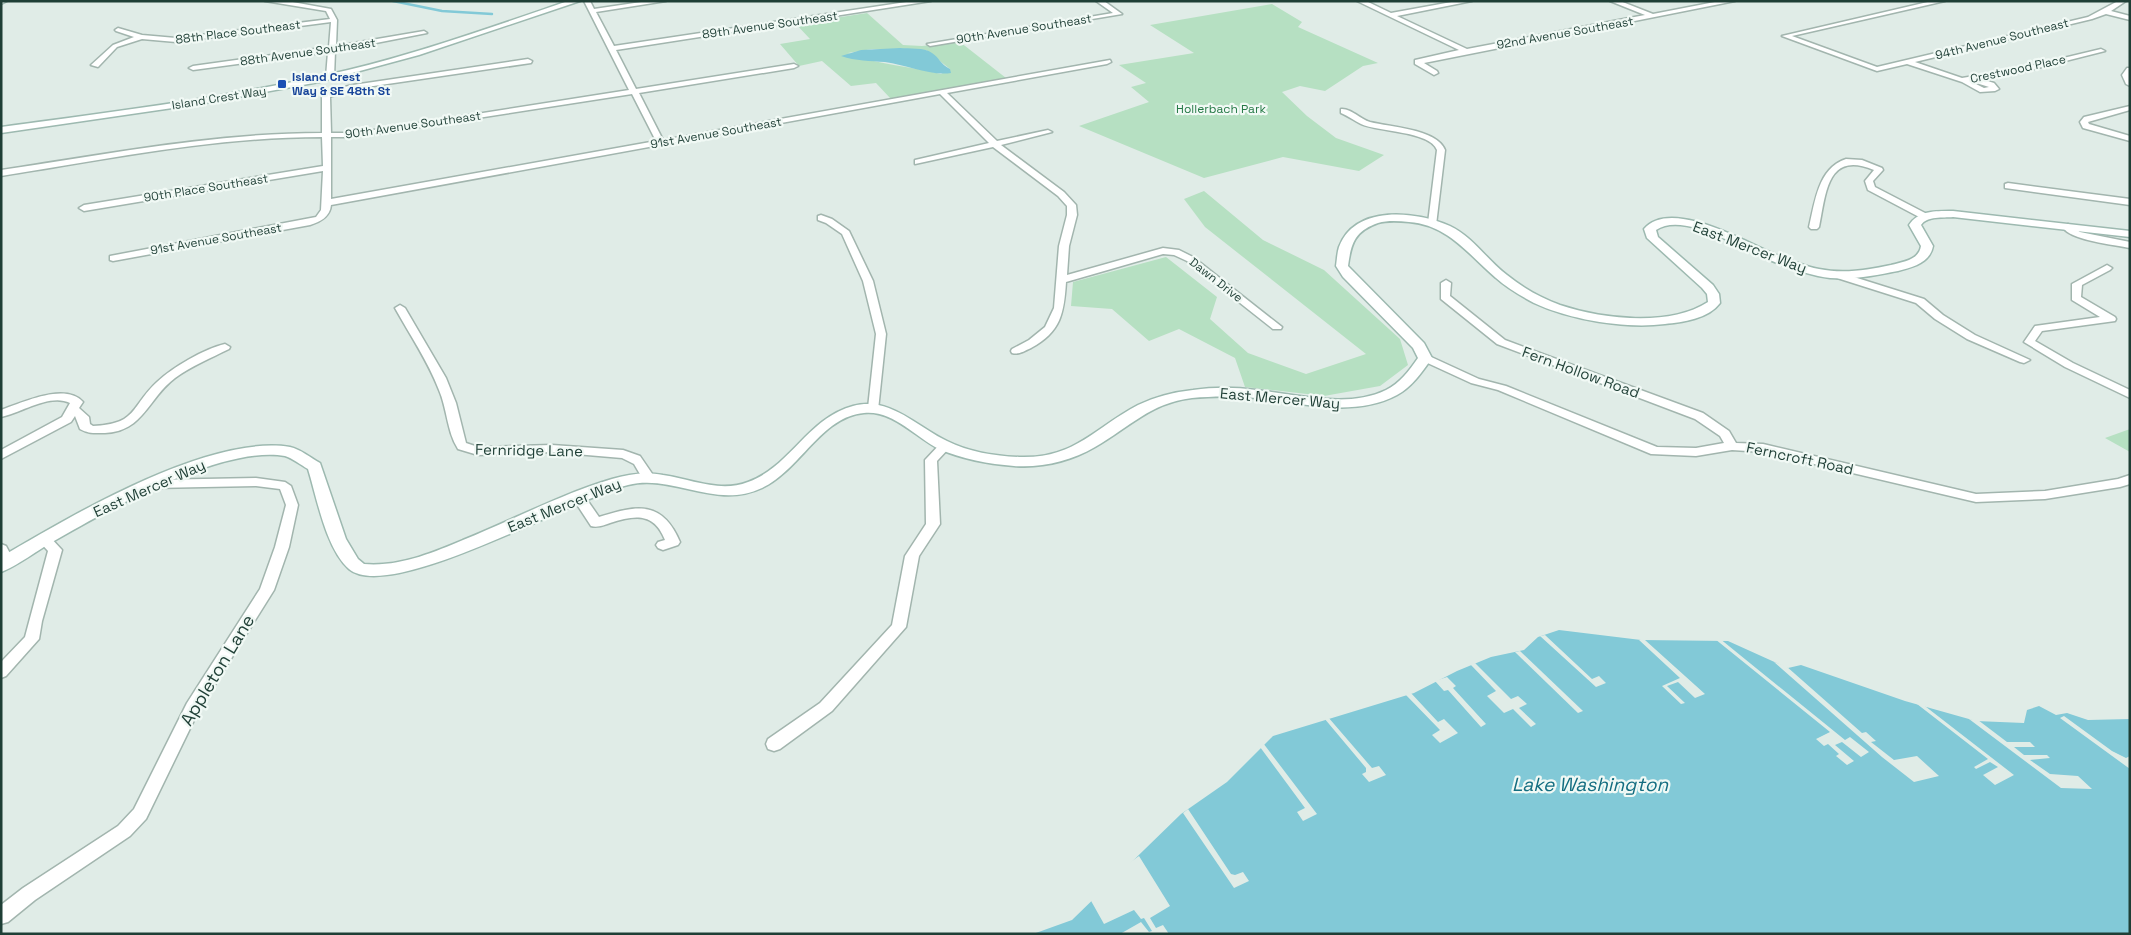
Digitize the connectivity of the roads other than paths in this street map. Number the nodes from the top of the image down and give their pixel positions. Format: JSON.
{"nodes":[{"id":1,"x":268,"y":1,"type":"edge"},
{"id":2,"x":576,"y":1,"type":"edge"},
{"id":3,"x":587,"y":1,"type":"edge"},
{"id":4,"x":663,"y":1,"type":"edge"},
{"id":5,"x":928,"y":1,"type":"edge"},
{"id":6,"x":1099,"y":1,"type":"edge"},
{"id":7,"x":1360,"y":1,"type":"edge"},
{"id":8,"x":1469,"y":1,"type":"edge"},
{"id":9,"x":1613,"y":1,"type":"edge"},
{"id":10,"x":1732,"y":1,"type":"edge"},
{"id":11,"x":1942,"y":1,"type":"edge"},
{"id":12,"x":2123,"y":1,"type":"edge"},
{"id":13,"x":593,"y":11,"type":"junction"},
{"id":14,"x":2105,"y":12,"type":"junction"},
{"id":15,"x":1390,"y":15,"type":"junction"},
{"id":16,"x":1654,"y":17,"type":"junction"},
{"id":17,"x":2130,"y":18,"type":"edge"},
{"id":18,"x":334,"y":20,"type":"junction"},
{"id":19,"x":118,"y":30,"type":"dead end"},
{"id":20,"x":424,"y":33,"type":"dead end"},
{"id":21,"x":141,"y":38,"type":"junction"},
{"id":22,"x":930,"y":44,"type":"dead end"},
{"id":23,"x":612,"y":48,"type":"junction"},
{"id":24,"x":332,"y":49,"type":"junction"},
{"id":25,"x":1466,"y":51,"type":"junction"},
{"id":26,"x":2101,"y":51,"type":"dead end"},
{"id":27,"x":528,"y":61,"type":"dead end"},
{"id":28,"x":1107,"y":62,"type":"dead end"},
{"id":29,"x":1907,"y":62,"type":"junction"},
{"id":30,"x":95,"y":65,"type":"dead end"},
{"id":31,"x":794,"y":66,"type":"dead end"},
{"id":32,"x":193,"y":68,"type":"dead end"},
{"id":33,"x":2130,"y":70,"type":"edge"},
{"id":34,"x":1434,"y":73,"type":"dead end"},
{"id":35,"x":330,"y":77,"type":"junction"},
{"id":36,"x":1962,"y":80,"type":"junction"},
{"id":37,"x":1976,"y":80,"type":"junction"},
{"id":38,"x":2130,"y":84,"type":"edge"},
{"id":39,"x":943,"y":92,"type":"junction"},
{"id":40,"x":634,"y":93,"type":"junction"},
{"id":41,"x":2130,"y":108,"type":"edge"},
{"id":42,"x":1344,"y":111,"type":"dead end"},
{"id":43,"x":1,"y":130,"type":"edge"},
{"id":44,"x":1048,"y":132,"type":"dead end"},
{"id":45,"x":326,"y":135,"type":"junction"},
{"id":46,"x":2130,"y":139,"type":"edge"},
{"id":47,"x":661,"y":143,"type":"junction"},
{"id":48,"x":996,"y":145,"type":"junction"},
{"id":49,"x":918,"y":162,"type":"dead end"},
{"id":50,"x":328,"y":168,"type":"junction"},
{"id":51,"x":1,"y":173,"type":"edge"},
{"id":52,"x":2008,"y":186,"type":"dead end"},
{"id":53,"x":2130,"y":202,"type":"edge"},
{"id":54,"x":326,"y":203,"type":"junction"},
{"id":55,"x":84,"y":208,"type":"dead end"},
{"id":56,"x":1924,"y":216,"type":"junction"},
{"id":57,"x":821,"y":218,"type":"dead end"},
{"id":58,"x":1433,"y":223,"type":"junction"},
{"id":59,"x":1814,"y":227,"type":"dead end"},
{"id":60,"x":2068,"y":227,"type":"junction"},
{"id":61,"x":2130,"y":234,"type":"edge"},
{"id":62,"x":2130,"y":245,"type":"edge"},
{"id":63,"x":113,"y":258,"type":"dead end"},
{"id":64,"x":2107,"y":268,"type":"dead end"},
{"id":65,"x":1838,"y":275,"type":"junction"},
{"id":66,"x":1060,"y":280,"type":"junction"},
{"id":67,"x":1446,"y":283,"type":"dead end"},
{"id":68,"x":400,"y":308,"type":"dead end"},
{"id":69,"x":1277,"y":328,"type":"dead end"},
{"id":70,"x":225,"y":347,"type":"dead end"},
{"id":71,"x":1016,"y":351,"type":"dead end"},
{"id":72,"x":1425,"y":358,"type":"junction"},
{"id":73,"x":2024,"y":360,"type":"dead end"},
{"id":74,"x":2130,"y":395,"type":"edge"},
{"id":75,"x":874,"y":408,"type":"junction"},
{"id":76,"x":74,"y":409,"type":"junction"},
{"id":77,"x":1,"y":414,"type":"edge"},
{"id":78,"x":945,"y":446,"type":"junction"},
{"id":79,"x":1732,"y":446,"type":"junction"},
{"id":80,"x":1,"y":455,"type":"edge"},
{"id":81,"x":648,"y":478,"type":"junction"},
{"id":82,"x":2130,"y":480,"type":"edge"},
{"id":83,"x":152,"y":484,"type":"junction"},
{"id":84,"x":578,"y":497,"type":"junction"},
{"id":85,"x":44,"y":539,"type":"junction"},
{"id":86,"x":662,"y":545,"type":"dead end"},
{"id":87,"x":3,"y":559,"type":"edge"},
{"id":88,"x":1,"y":672,"type":"edge"},
{"id":89,"x":774,"y":744,"type":"dead end"},
{"id":90,"x":1,"y":916,"type":"edge"}],
"edges":[{"from":1,"to":18,"type":"street"},
{"from":2,"to":35,"type":"street","name":"Island Crest Way"},
{"from":3,"to":13,"type":"street"},
{"from":4,"to":13,"type":"street"},
{"from":5,"to":23,"type":"street","name":"89th Avenue Southeast"},
{"from":6,"to":22,"type":"street","name":"90th Avenue Southeast"},
{"from":7,"to":15,"type":"street"},
{"from":8,"to":15,"type":"street"},
{"from":9,"to":16,"type":"street"},
{"from":10,"to":16,"type":"street","name":"92nd Avenue Southeast"},
{"from":11,"to":29,"type":"street","name":"94th Avenue Southeast"},
{"from":12,"to":14,"type":"street","name":"94th Avenue Southeast"},
{"from":13,"to":23,"type":"street"},
{"from":14,"to":17,"type":"street"},
{"from":14,"to":29,"type":"street","name":"94th Avenue Southeast"},
{"from":15,"to":25,"type":"street"},
{"from":16,"to":25,"type":"street","name":"92nd Avenue Southeast"},
{"from":18,"to":21,"type":"street","name":"88th Place Southeast"},
{"from":18,"to":24,"type":"street"},
{"from":19,"to":21,"type":"street"},
{"from":20,"to":24,"type":"street","name":"88th Avenue Southeast"},
{"from":21,"to":30,"type":"street"},
{"from":23,"to":40,"type":"street"},
{"from":24,"to":32,"type":"street","name":"88th Avenue Southeast"},
{"from":24,"to":35,"type":"street"},
{"from":25,"to":34,"type":"street","name":"92nd Avenue Southeast"},
{"from":26,"to":37,"type":"street","name":"Crestwood Place"},
{"from":27,"to":45,"type":"street"},
{"from":28,"to":39,"type":"street","name":"91st Avenue Southeast"},
{"from":29,"to":36,"type":"street","name":"Crestwood Place"},
{"from":31,"to":40,"type":"street","name":"90th Avenue Southeast"},
{"from":33,"to":38,"type":"street"},
{"from":35,"to":43,"type":"street","name":"Island Crest Way"},
{"from":36,"to":37,"type":"street","name":"Crestwood Place"},
{"from":36,"to":37,"type":"street"},
{"from":39,"to":47,"type":"street","name":"91st Avenue Southeast"},
{"from":39,"to":48,"type":"street"},
{"from":40,"to":45,"type":"street","name":"90th Avenue Southeast"},
{"from":40,"to":47,"type":"street"},
{"from":41,"to":46,"type":"street"},
{"from":42,"to":58,"type":"street"},
{"from":44,"to":48,"type":"street"},
{"from":45,"to":50,"type":"street"},
{"from":45,"to":51,"type":"street","name":"90th Avenue Southeast"},
{"from":47,"to":54,"type":"street","name":"91st Avenue Southeast"},
{"from":48,"to":49,"type":"street"},
{"from":48,"to":66,"type":"street"},
{"from":50,"to":54,"type":"street"},
{"from":50,"to":55,"type":"street","name":"90th Place Southeast"},
{"from":52,"to":53,"type":"street"},
{"from":54,"to":63,"type":"street","name":"91st Avenue Southeast"},
{"from":56,"to":59,"type":"street"},
{"from":56,"to":60,"type":"street"},
{"from":56,"to":65,"type":"street","name":"East Mercer Way"},
{"from":57,"to":75,"type":"street"},
{"from":58,"to":65,"type":"street","name":"East Mercer Way"},
{"from":58,"to":72,"type":"street","name":"East Mercer Way"},
{"from":60,"to":61,"type":"street"},
{"from":60,"to":62,"type":"street"},
{"from":64,"to":74,"type":"street"},
{"from":65,"to":73,"type":"street"},
{"from":66,"to":69,"type":"street","name":"Dawn Drive"},
{"from":66,"to":71,"type":"street"},
{"from":67,"to":79,"type":"street","name":"Fern Hollow Road"},
{"from":68,"to":81,"type":"street","name":"Fernridge Lane"},
{"from":70,"to":76,"type":"street"},
{"from":72,"to":78,"type":"street","name":"East Mercer Way"},
{"from":72,"to":79,"type":"street","name":"Ferncroft Road"},
{"from":75,"to":78,"type":"street","name":"East Mercer Way"},
{"from":75,"to":81,"type":"street","name":"East Mercer Way"},
{"from":76,"to":77,"type":"street"},
{"from":76,"to":80,"type":"street"},
{"from":78,"to":89,"type":"street"},
{"from":79,"to":82,"type":"street","name":"Ferncroft Road"},
{"from":81,"to":84,"type":"street","name":"East Mercer Way"},
{"from":83,"to":84,"type":"street","name":"East Mercer Way"},
{"from":83,"to":85,"type":"street","name":"East Mercer Way"},
{"from":83,"to":90,"type":"street","name":"Appleton Lane"},
{"from":84,"to":86,"type":"street"},
{"from":85,"to":87,"type":"street","name":"East Mercer Way"},
{"from":85,"to":88,"type":"street"}]}
